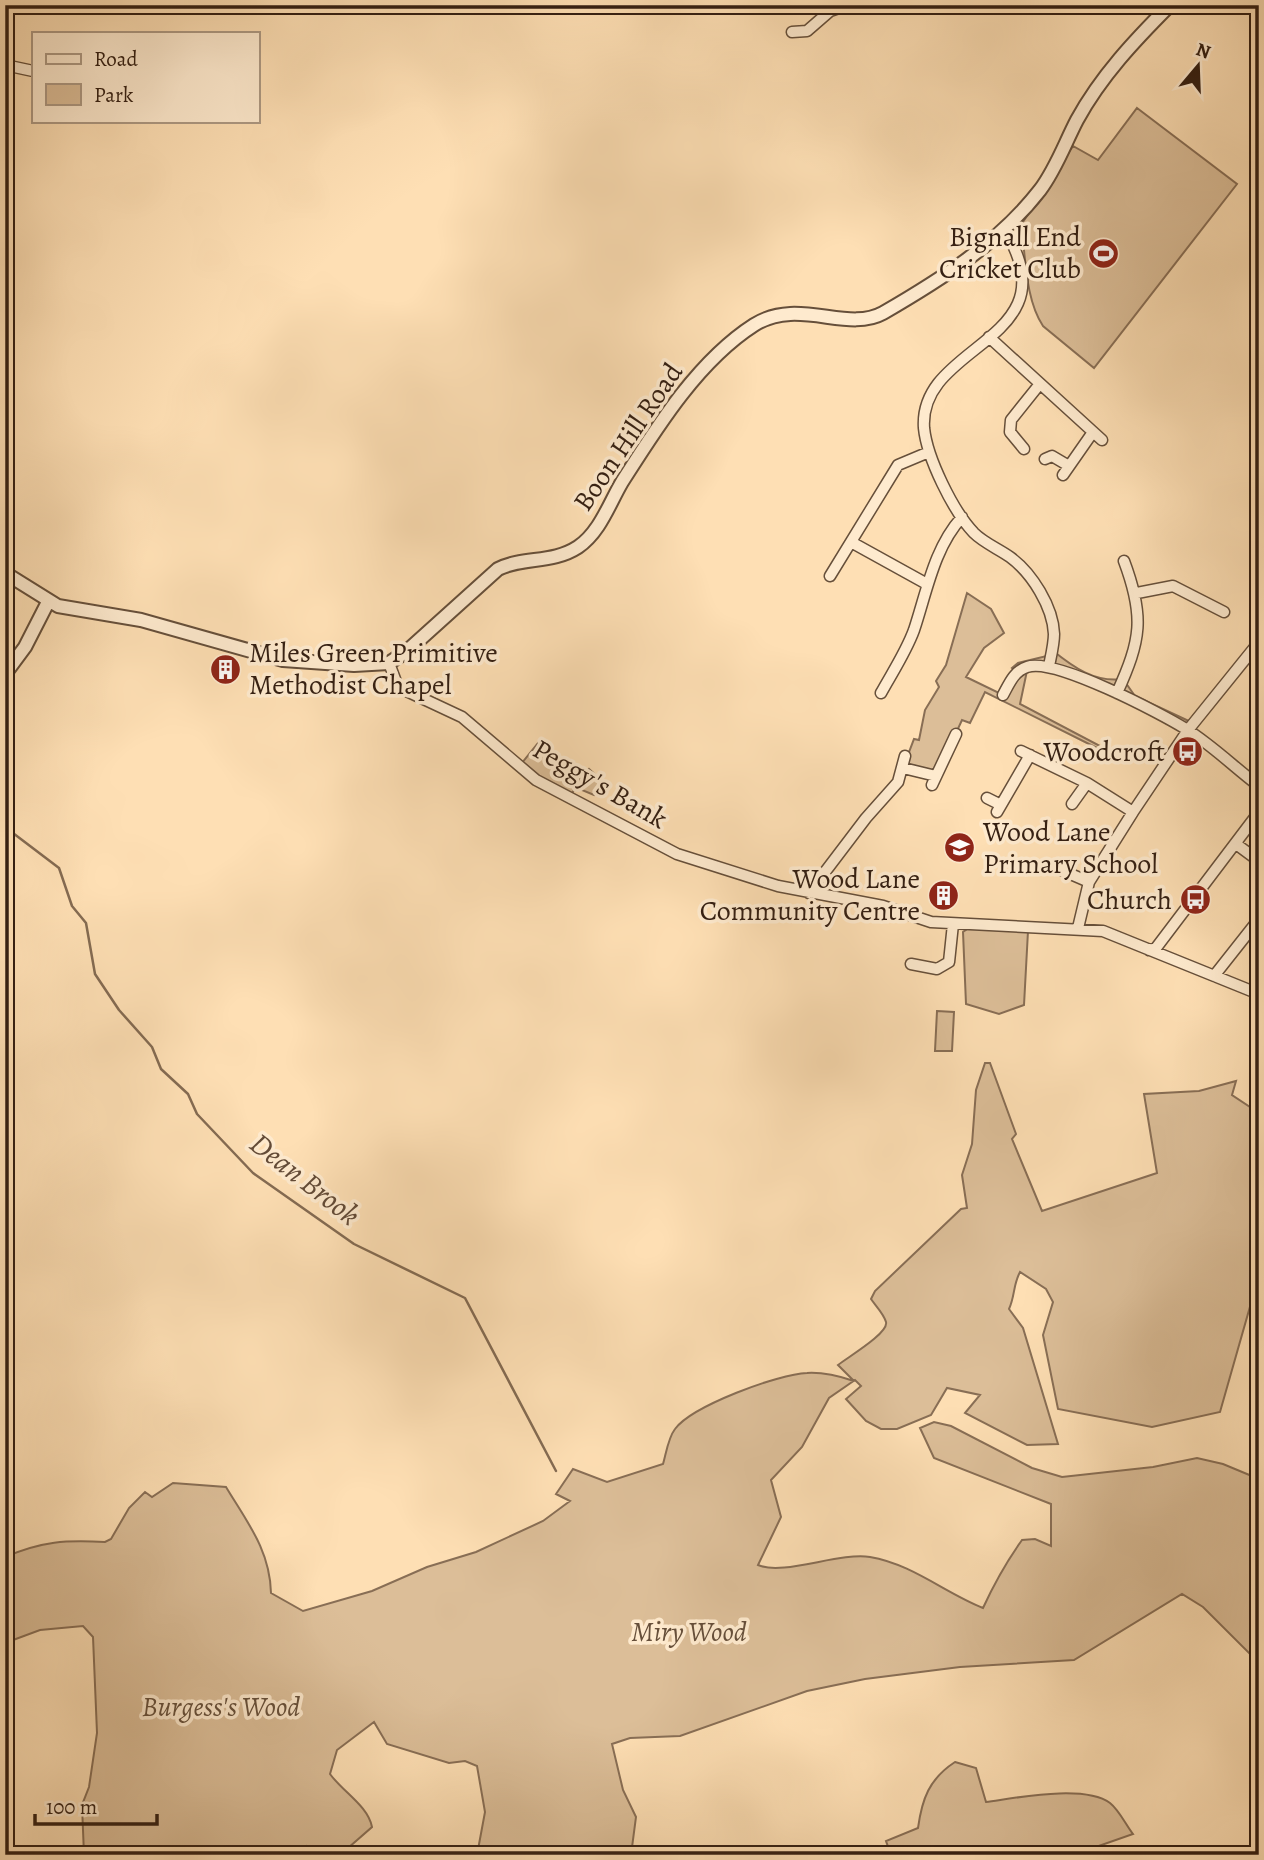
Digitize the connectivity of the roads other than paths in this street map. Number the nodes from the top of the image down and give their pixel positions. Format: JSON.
{"nodes":[{"id":1,"x":847,"y":5,"type":"edge"},
{"id":2,"x":1170,"y":5,"type":"edge"},
{"id":3,"x":828,"y":8,"type":"edge"},
{"id":4,"x":792,"y":32,"type":"dead end"},
{"id":5,"x":5,"y":65,"type":"edge"},
{"id":6,"x":32,"y":71,"type":"edge"},
{"id":7,"x":1004,"y":229,"type":"junction"},
{"id":8,"x":989,"y":337,"type":"junction"},
{"id":9,"x":1040,"y":386,"type":"junction"},
{"id":10,"x":1093,"y":432,"type":"junction"},
{"id":11,"x":1102,"y":440,"type":"dead end"},
{"id":12,"x":1021,"y":449,"type":"dead end"},
{"id":13,"x":929,"y":452,"type":"junction"},
{"id":14,"x":1045,"y":459,"type":"dead end"},
{"id":15,"x":962,"y":517,"type":"junction"},
{"id":16,"x":851,"y":542,"type":"junction"},
{"id":17,"x":1123,"y":569,"type":"dead end"},
{"id":18,"x":9,"y":576,"type":"edge"},
{"id":19,"x":830,"y":576,"type":"dead end"},
{"id":20,"x":927,"y":584,"type":"junction"},
{"id":21,"x":1136,"y":593,"type":"junction"},
{"id":22,"x":48,"y":602,"type":"junction"},
{"id":23,"x":1224,"y":612,"type":"dead end"},
{"id":24,"x":1259,"y":642,"type":"edge"},
{"id":25,"x":389,"y":663,"type":"junction"},
{"id":26,"x":1049,"y":666,"type":"junction"},
{"id":27,"x":5,"y":674,"type":"edge"},
{"id":28,"x":881,"y":693,"type":"dead end"},
{"id":29,"x":1117,"y":693,"type":"junction"},
{"id":30,"x":1003,"y":695,"type":"dead end"},
{"id":31,"x":1188,"y":730,"type":"junction"},
{"id":32,"x":956,"y":734,"type":"dead end"},
{"id":33,"x":905,"y":756,"type":"dead end"},
{"id":34,"x":903,"y":768,"type":"junction"},
{"id":35,"x":1087,"y":783,"type":"junction"},
{"id":36,"x":1259,"y":786,"type":"edge"},
{"id":37,"x":987,"y":798,"type":"dead end"},
{"id":38,"x":1072,"y":804,"type":"dead end"},
{"id":39,"x":1133,"y":812,"type":"junction"},
{"id":40,"x":1259,"y":812,"type":"edge"},
{"id":41,"x":1236,"y":844,"type":"junction"},
{"id":42,"x":1259,"y":861,"type":"edge"},
{"id":43,"x":1052,"y":866,"type":"dead end"},
{"id":44,"x":1090,"y":882,"type":"junction"},
{"id":45,"x":809,"y":892,"type":"junction"},
{"id":46,"x":1259,"y":919,"type":"edge"},
{"id":47,"x":953,"y":924,"type":"junction"},
{"id":48,"x":1078,"y":928,"type":"junction"},
{"id":49,"x":1149,"y":950,"type":"junction"},
{"id":50,"x":911,"y":964,"type":"dead end"},
{"id":51,"x":1214,"y":976,"type":"junction"},
{"id":52,"x":1259,"y":994,"type":"edge"}],
"edges":[{"from":1,"to":3,"type":"street"},
{"from":2,"to":7,"type":"street","name":"Boon Hill Road"},
{"from":3,"to":4,"type":"street"},
{"from":5,"to":6,"type":"street"},
{"from":7,"to":8,"type":"street"},
{"from":7,"to":25,"type":"street","name":"Boon Hill Road"},
{"from":8,"to":9,"type":"street"},
{"from":8,"to":13,"type":"street"},
{"from":9,"to":10,"type":"street"},
{"from":9,"to":12,"type":"street"},
{"from":10,"to":11,"type":"street"},
{"from":10,"to":14,"type":"street"},
{"from":13,"to":15,"type":"street"},
{"from":13,"to":16,"type":"street"},
{"from":15,"to":20,"type":"street"},
{"from":15,"to":26,"type":"street"},
{"from":16,"to":19,"type":"street"},
{"from":16,"to":20,"type":"street"},
{"from":17,"to":21,"type":"street"},
{"from":18,"to":22,"type":"street"},
{"from":20,"to":28,"type":"street"},
{"from":21,"to":23,"type":"street"},
{"from":21,"to":29,"type":"street"},
{"from":22,"to":25,"type":"street"},
{"from":22,"to":27,"type":"street"},
{"from":24,"to":31,"type":"street"},
{"from":25,"to":45,"type":"street","name":"Peggy's Bank"},
{"from":26,"to":29,"type":"street"},
{"from":26,"to":30,"type":"street"},
{"from":29,"to":31,"type":"street"},
{"from":31,"to":36,"type":"street"},
{"from":31,"to":39,"type":"street"},
{"from":32,"to":34,"type":"street"},
{"from":33,"to":34,"type":"street"},
{"from":34,"to":45,"type":"street"},
{"from":35,"to":37,"type":"street"},
{"from":35,"to":38,"type":"street"},
{"from":35,"to":39,"type":"street"},
{"from":39,"to":44,"type":"street"},
{"from":40,"to":41,"type":"street"},
{"from":41,"to":42,"type":"street"},
{"from":41,"to":49,"type":"street"},
{"from":43,"to":44,"type":"street"},
{"from":44,"to":48,"type":"street"},
{"from":45,"to":47,"type":"street","name":"Peggy's Bank"},
{"from":46,"to":51,"type":"street"},
{"from":47,"to":48,"type":"street","name":"Peggy's Bank"},
{"from":47,"to":50,"type":"street"},
{"from":48,"to":49,"type":"street","name":"Peggy's Bank"},
{"from":49,"to":51,"type":"street","name":"Peggy's Bank"},
{"from":51,"to":52,"type":"street","name":"Peggy's Bank"}]}
